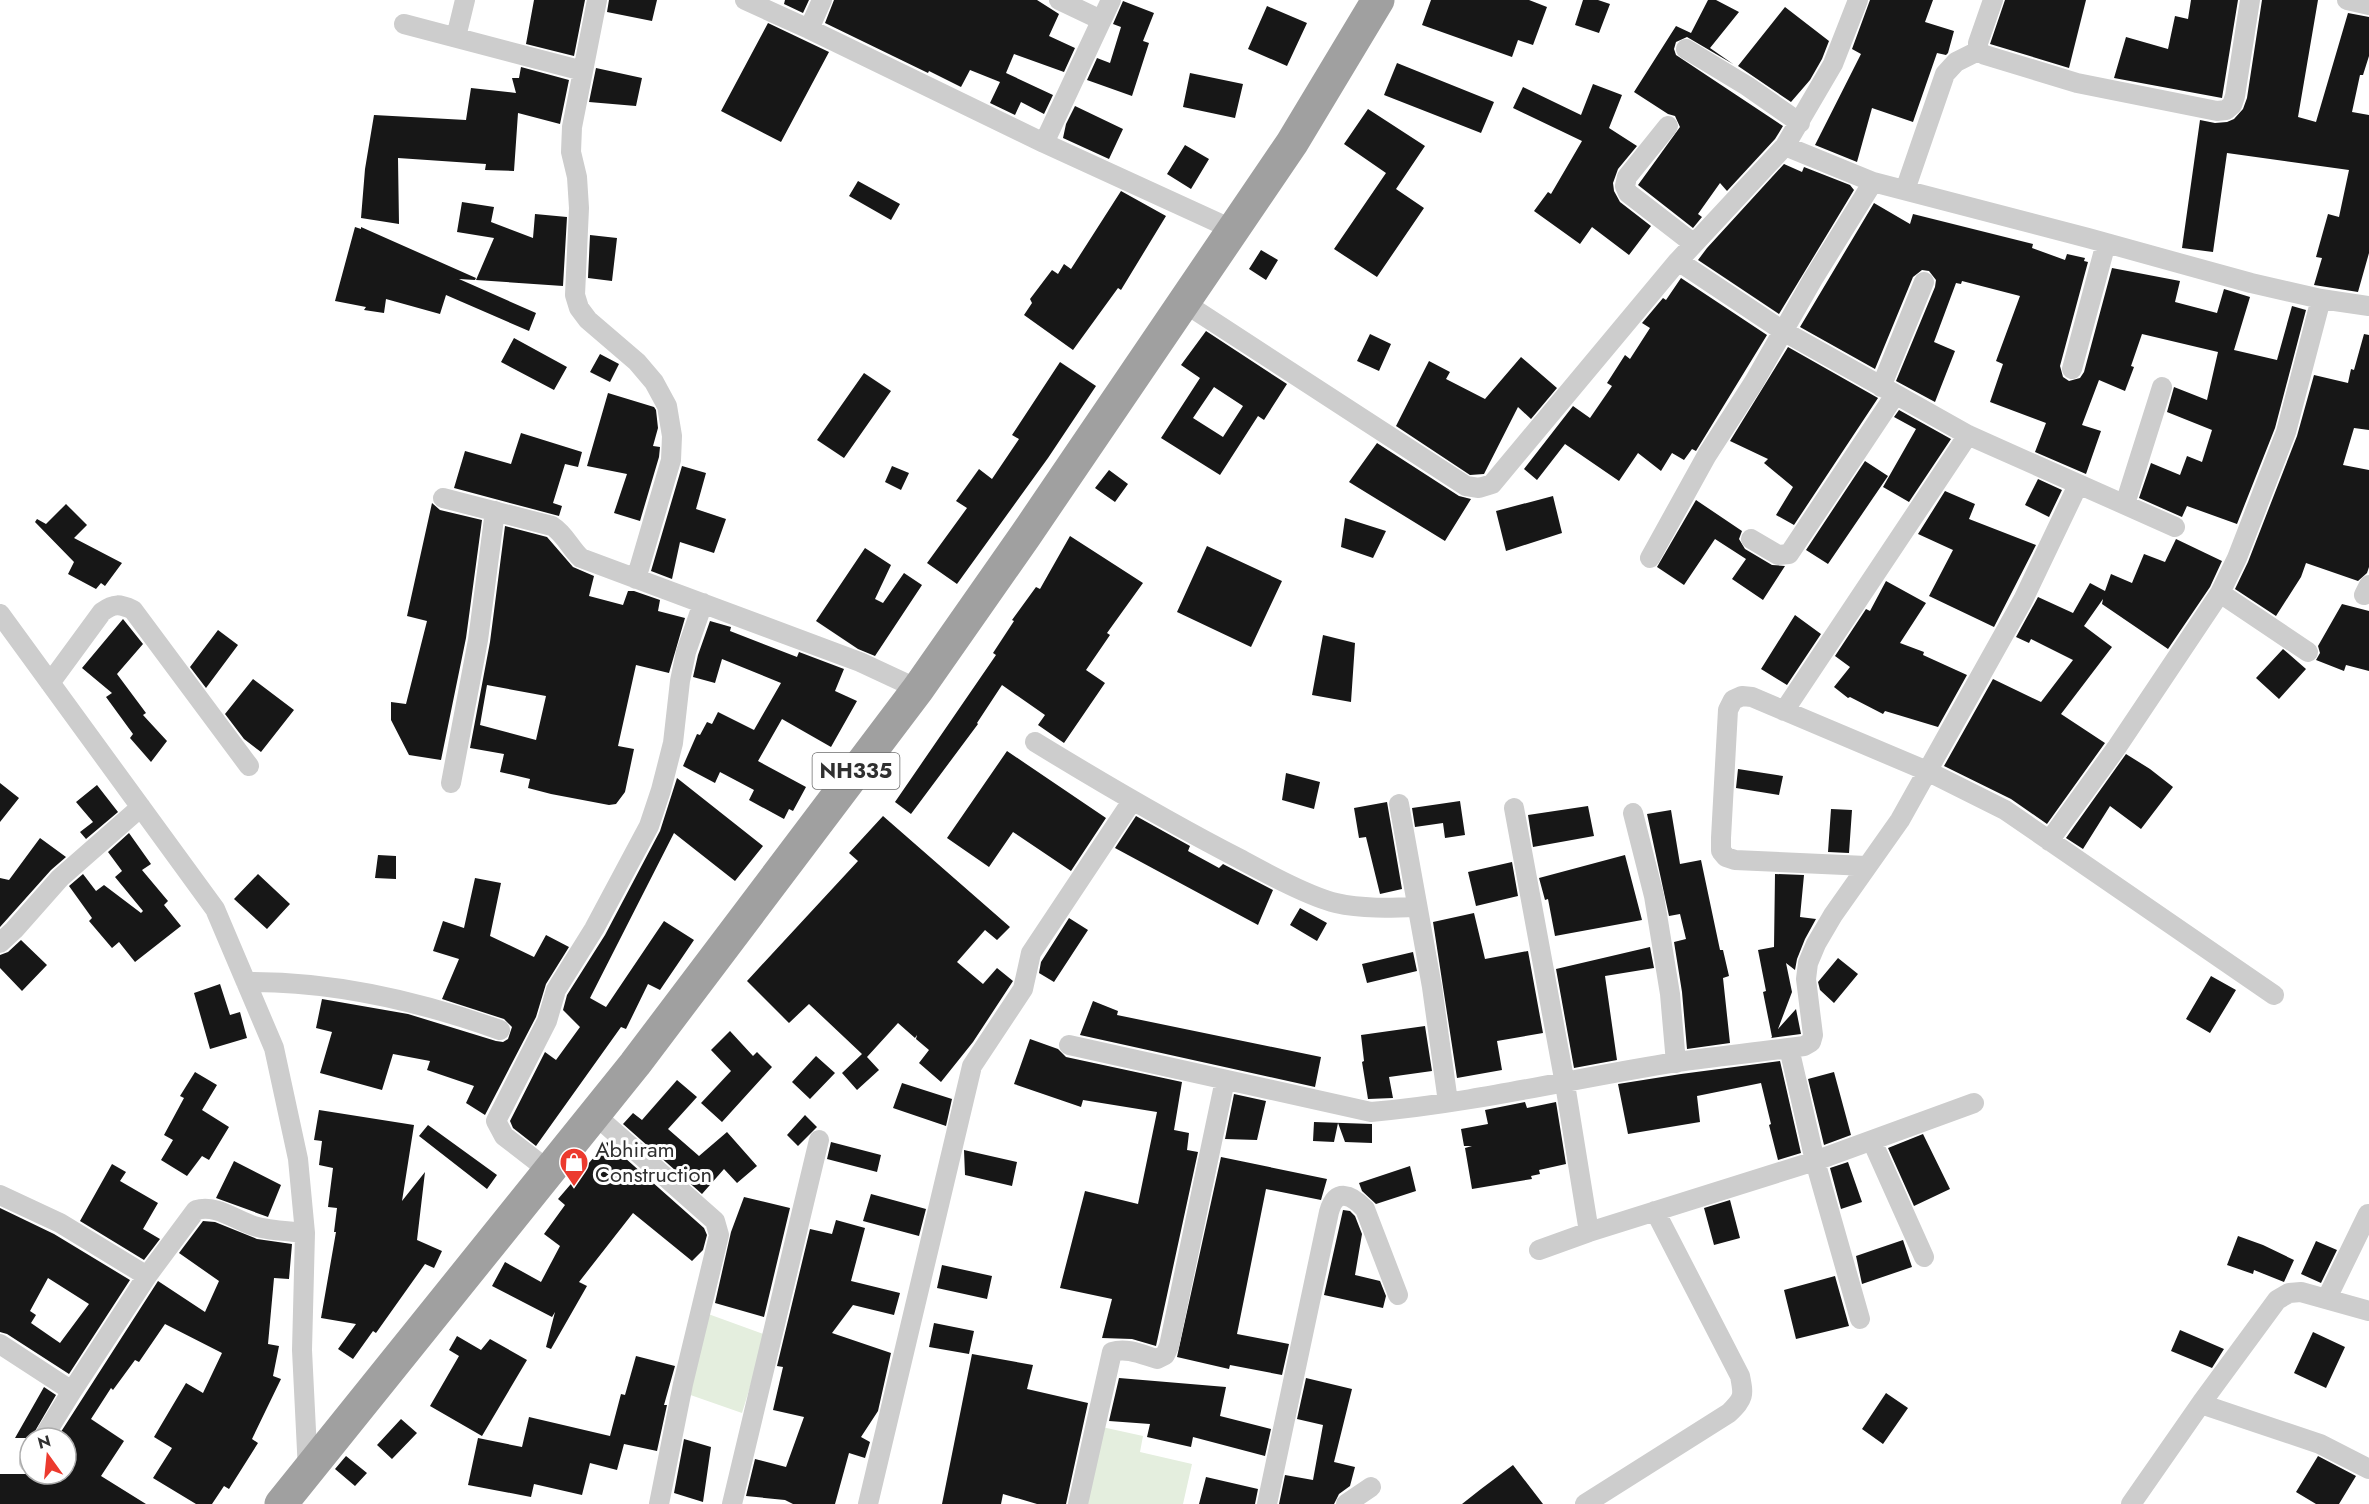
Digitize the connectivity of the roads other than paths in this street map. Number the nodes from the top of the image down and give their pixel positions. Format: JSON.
{"nodes":[{"id":1,"x":465,"y":0,"type":"edge"},
{"id":2,"x":597,"y":0,"type":"edge"},
{"id":3,"x":745,"y":0,"type":"edge"},
{"id":4,"x":822,"y":0,"type":"edge"},
{"id":5,"x":1059,"y":0,"type":"edge"},
{"id":6,"x":1111,"y":0,"type":"edge"},
{"id":7,"x":1378,"y":0,"type":"edge"},
{"id":8,"x":1858,"y":0,"type":"edge"},
{"id":9,"x":1993,"y":0,"type":"edge"},
{"id":10,"x":2250,"y":0,"type":"edge"},
{"id":11,"x":2347,"y":0,"type":"edge"},
{"id":12,"x":2369,"y":4,"type":"edge"},
{"id":13,"x":1101,"y":20,"type":"junction"},
{"id":14,"x":404,"y":24,"type":"dead end"},
{"id":15,"x":809,"y":29,"type":"junction"},
{"id":16,"x":456,"y":38,"type":"junction"},
{"id":17,"x":1686,"y":50,"type":"dead end"},
{"id":18,"x":1978,"y":51,"type":"junction"},
{"id":19,"x":583,"y":71,"type":"junction"},
{"id":20,"x":1800,"y":123,"type":"junction"},
{"id":21,"x":1668,"y":126,"type":"dead end"},
{"id":22,"x":1044,"y":143,"type":"junction"},
{"id":23,"x":1785,"y":146,"type":"junction"},
{"id":24,"x":1873,"y":182,"type":"junction"},
{"id":25,"x":1905,"y":190,"type":"junction"},
{"id":26,"x":1234,"y":230,"type":"junction"},
{"id":27,"x":2106,"y":243,"type":"junction"},
{"id":28,"x":1694,"y":244,"type":"junction"},
{"id":29,"x":1678,"y":261,"type":"junction"},
{"id":30,"x":1924,"y":282,"type":"dead end"},
{"id":31,"x":2321,"y":299,"type":"junction"},
{"id":32,"x":1183,"y":302,"type":"junction"},
{"id":33,"x":2369,"y":306,"type":"edge"},
{"id":34,"x":1783,"y":331,"type":"junction"},
{"id":35,"x":2072,"y":369,"type":"dead end"},
{"id":36,"x":2162,"y":387,"type":"dead end"},
{"id":37,"x":1888,"y":391,"type":"junction"},
{"id":38,"x":1968,"y":435,"type":"junction"},
{"id":39,"x":2078,"y":485,"type":"junction"},
{"id":40,"x":443,"y":498,"type":"dead end"},
{"id":41,"x":2124,"y":504,"type":"junction"},
{"id":42,"x":495,"y":511,"type":"junction"},
{"id":43,"x":2175,"y":527,"type":"dead end"},
{"id":44,"x":1751,"y":539,"type":"dead end"},
{"id":45,"x":1650,"y":558,"type":"dead end"},
{"id":46,"x":636,"y":579,"type":"junction"},
{"id":47,"x":2220,"y":593,"type":"junction"},
{"id":48,"x":703,"y":603,"type":"junction"},
{"id":49,"x":0,"y":614,"type":"edge"},
{"id":50,"x":2308,"y":652,"type":"dead end"},
{"id":51,"x":50,"y":683,"type":"junction"},
{"id":52,"x":918,"y":689,"type":"junction"},
{"id":53,"x":1784,"y":711,"type":"junction"},
{"id":54,"x":1035,"y":742,"type":"dead end"},
{"id":55,"x":249,"y":766,"type":"dead end"},
{"id":56,"x":1927,"y":771,"type":"junction"},
{"id":57,"x":450,"y":783,"type":"dead end"},
{"id":58,"x":1132,"y":801,"type":"junction"},
{"id":59,"x":1399,"y":804,"type":"dead end"},
{"id":60,"x":141,"y":807,"type":"junction"},
{"id":61,"x":1514,"y":808,"type":"dead end"},
{"id":62,"x":1633,"y":813,"type":"dead end"},
{"id":63,"x":2049,"y":841,"type":"junction"},
{"id":64,"x":1866,"y":866,"type":"junction"},
{"id":65,"x":1417,"y":907,"type":"junction"},
{"id":66,"x":0,"y":943,"type":"edge"},
{"id":67,"x":246,"y":982,"type":"junction"},
{"id":68,"x":2274,"y":995,"type":"dead end"},
{"id":69,"x":500,"y":1030,"type":"dead end"},
{"id":70,"x":1070,"y":1045,"type":"dead end"},
{"id":71,"x":1790,"y":1048,"type":"junction"},
{"id":72,"x":1676,"y":1063,"type":"junction"},
{"id":73,"x":1225,"y":1080,"type":"junction"},
{"id":74,"x":1565,"y":1084,"type":"junction"},
{"id":75,"x":1448,"y":1102,"type":"junction"},
{"id":76,"x":1974,"y":1103,"type":"dead end"},
{"id":77,"x":594,"y":1114,"type":"junction"},
{"id":78,"x":819,"y":1140,"type":"dead end"},
{"id":79,"x":1872,"y":1141,"type":"junction"},
{"id":80,"x":1815,"y":1161,"type":"junction"},
{"id":81,"x":548,"y":1170,"type":"junction"},
{"id":82,"x":0,"y":1195,"type":"edge"},
{"id":83,"x":1655,"y":1211,"type":"junction"},
{"id":84,"x":2368,"y":1214,"type":"edge"},
{"id":85,"x":1589,"y":1232,"type":"junction"},
{"id":86,"x":305,"y":1233,"type":"junction"},
{"id":87,"x":1539,"y":1250,"type":"dead end"},
{"id":88,"x":1924,"y":1257,"type":"dead end"},
{"id":89,"x":147,"y":1276,"type":"junction"},
{"id":90,"x":1398,"y":1295,"type":"dead end"},
{"id":91,"x":2327,"y":1298,"type":"junction"},
{"id":92,"x":2369,"y":1311,"type":"edge"},
{"id":93,"x":1860,"y":1319,"type":"dead end"},
{"id":94,"x":0,"y":1344,"type":"edge"},
{"id":95,"x":72,"y":1390,"type":"junction"},
{"id":96,"x":2201,"y":1404,"type":"junction"},
{"id":97,"x":50,"y":1426,"type":"edge"},
{"id":98,"x":2369,"y":1469,"type":"edge"},
{"id":99,"x":308,"y":1471,"type":"junction"},
{"id":100,"x":1371,"y":1486,"type":"dead end"},
{"id":101,"x":280,"y":1504,"type":"edge"},
{"id":102,"x":659,"y":1504,"type":"edge"},
{"id":103,"x":732,"y":1504,"type":"edge"},
{"id":104,"x":868,"y":1504,"type":"edge"},
{"id":105,"x":1078,"y":1504,"type":"edge"},
{"id":106,"x":1267,"y":1504,"type":"edge"},
{"id":107,"x":1346,"y":1504,"type":"edge"},
{"id":108,"x":1585,"y":1504,"type":"edge"},
{"id":109,"x":2131,"y":1504,"type":"edge"}],
"edges":[{"from":1,"to":16,"type":"street"},
{"from":2,"to":19,"type":"street"},
{"from":3,"to":15,"type":"street"},
{"from":4,"to":15,"type":"street"},
{"from":5,"to":13,"type":"street"},
{"from":6,"to":13,"type":"street"},
{"from":7,"to":26,"type":"highway","number":"NH335"},
{"from":8,"to":20,"type":"street"},
{"from":9,"to":18,"type":"street"},
{"from":10,"to":18,"type":"street"},
{"from":11,"to":12,"type":"street"},
{"from":13,"to":22,"type":"street"},
{"from":14,"to":16,"type":"street"},
{"from":15,"to":22,"type":"street"},
{"from":16,"to":19,"type":"street"},
{"from":17,"to":20,"type":"street"},
{"from":18,"to":25,"type":"street"},
{"from":19,"to":46,"type":"street"},
{"from":20,"to":23,"type":"street"},
{"from":21,"to":28,"type":"street"},
{"from":22,"to":26,"type":"street"},
{"from":23,"to":24,"type":"street"},
{"from":23,"to":28,"type":"street"},
{"from":24,"to":25,"type":"street"},
{"from":24,"to":34,"type":"street"},
{"from":25,"to":27,"type":"street"},
{"from":26,"to":32,"type":"highway","number":"NH335"},
{"from":27,"to":31,"type":"street"},
{"from":27,"to":35,"type":"street"},
{"from":28,"to":29,"type":"street"},
{"from":29,"to":32,"type":"street"},
{"from":29,"to":34,"type":"street"},
{"from":30,"to":37,"type":"street"},
{"from":31,"to":33,"type":"street"},
{"from":31,"to":47,"type":"street"},
{"from":32,"to":52,"type":"highway","number":"NH335"},
{"from":34,"to":37,"type":"street"},
{"from":34,"to":45,"type":"street"},
{"from":36,"to":41,"type":"street"},
{"from":37,"to":38,"type":"street"},
{"from":37,"to":44,"type":"street"},
{"from":38,"to":39,"type":"street"},
{"from":38,"to":53,"type":"street"},
{"from":39,"to":41,"type":"street"},
{"from":39,"to":56,"type":"street"},
{"from":40,"to":42,"type":"street"},
{"from":41,"to":43,"type":"street"},
{"from":42,"to":46,"type":"street"},
{"from":42,"to":57,"type":"street"},
{"from":46,"to":48,"type":"street"},
{"from":47,"to":50,"type":"street"},
{"from":47,"to":63,"type":"street"},
{"from":48,"to":52,"type":"street"},
{"from":48,"to":81,"type":"street"},
{"from":49,"to":51,"type":"street"},
{"from":51,"to":55,"type":"street"},
{"from":51,"to":60,"type":"street"},
{"from":52,"to":77,"type":"highway","number":"NH335"},
{"from":53,"to":56,"type":"street"},
{"from":53,"to":64,"type":"street"},
{"from":54,"to":58,"type":"street"},
{"from":56,"to":63,"type":"street"},
{"from":56,"to":64,"type":"street"},
{"from":58,"to":65,"type":"street"},
{"from":58,"to":104,"type":"street"},
{"from":59,"to":65,"type":"street"},
{"from":60,"to":66,"type":"street"},
{"from":60,"to":67,"type":"street"},
{"from":61,"to":74,"type":"street"},
{"from":62,"to":72,"type":"street"},
{"from":63,"to":68,"type":"street"},
{"from":64,"to":71,"type":"street"},
{"from":65,"to":75,"type":"street"},
{"from":67,"to":69,"type":"street"},
{"from":67,"to":86,"type":"street"},
{"from":70,"to":73,"type":"street"},
{"from":71,"to":72,"type":"street"},
{"from":71,"to":80,"type":"street"},
{"from":72,"to":74,"type":"street"},
{"from":73,"to":75,"type":"street"},
{"from":73,"to":105,"type":"street"},
{"from":74,"to":75,"type":"street"},
{"from":74,"to":85,"type":"street"},
{"from":76,"to":79,"type":"street"},
{"from":77,"to":81,"type":"highway","number":"NH335"},
{"from":77,"to":102,"type":"street"},
{"from":78,"to":103,"type":"street"},
{"from":79,"to":80,"type":"street"},
{"from":79,"to":88,"type":"street"},
{"from":80,"to":83,"type":"street"},
{"from":80,"to":93,"type":"street"},
{"from":81,"to":99,"type":"highway","number":"NH335"},
{"from":82,"to":89,"type":"street"},
{"from":83,"to":85,"type":"street"},
{"from":83,"to":108,"type":"street"},
{"from":84,"to":91,"type":"street"},
{"from":85,"to":87,"type":"street"},
{"from":86,"to":89,"type":"street"},
{"from":86,"to":99,"type":"street"},
{"from":89,"to":95,"type":"street"},
{"from":90,"to":106,"type":"street"},
{"from":91,"to":92,"type":"street"},
{"from":91,"to":96,"type":"street"},
{"from":94,"to":95,"type":"street"},
{"from":95,"to":97,"type":"street"},
{"from":96,"to":98,"type":"street"},
{"from":96,"to":109,"type":"street"},
{"from":99,"to":101,"type":"highway","number":"NH335"},
{"from":100,"to":107,"type":"street"}]}
